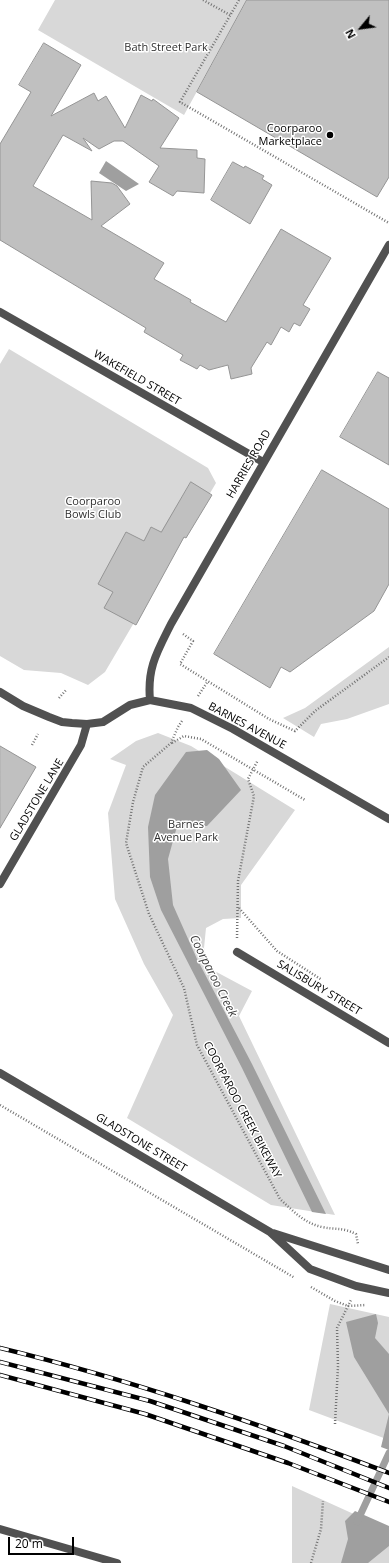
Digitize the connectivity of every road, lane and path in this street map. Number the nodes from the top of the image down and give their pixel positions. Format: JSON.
{"nodes":[{"id":1,"x":203,"y":0,"type":"edge"},
{"id":2,"x":239,"y":0,"type":"edge"},
{"id":3,"x":230,"y":16,"type":"junction"},
{"id":4,"x":389,"y":223,"type":"edge"},
{"id":5,"x":389,"y":245,"type":"edge"},
{"id":6,"x":0,"y":312,"type":"edge"},
{"id":7,"x":263,"y":462,"type":"junction"},
{"id":8,"x":171,"y":624,"type":"junction"},
{"id":9,"x":389,"y":657,"type":"edge"},
{"id":10,"x":208,"y":681,"type":"junction"},
{"id":11,"x":204,"y":687,"type":"dead end"},
{"id":12,"x":67,"y":689,"type":"dead end"},
{"id":13,"x":0,"y":692,"type":"edge"},
{"id":14,"x":59,"y":698,"type":"dead end"},
{"id":15,"x":150,"y":700,"type":"junction"},
{"id":16,"x":87,"y":724,"type":"junction"},
{"id":17,"x":178,"y":727,"type":"dead end"},
{"id":18,"x":38,"y":734,"type":"dead end"},
{"id":19,"x":171,"y":743,"type":"junction"},
{"id":20,"x":32,"y":745,"type":"dead end"},
{"id":21,"x":250,"y":775,"type":"dead end"},
{"id":22,"x":305,"y":800,"type":"dead end"},
{"id":23,"x":389,"y":819,"type":"edge"},
{"id":24,"x":0,"y":884,"type":"edge"},
{"id":25,"x":238,"y":907,"type":"junction"},
{"id":26,"x":238,"y":924,"type":"dead end"},
{"id":27,"x":237,"y":952,"type":"dead end"},
{"id":28,"x":322,"y":980,"type":"dead end"},
{"id":29,"x":389,"y":1043,"type":"edge"},
{"id":30,"x":0,"y":1073,"type":"edge"},
{"id":31,"x":0,"y":1105,"type":"edge"},
{"id":32,"x":270,"y":1232,"type":"junction"},
{"id":33,"x":359,"y":1261,"type":"junction"},
{"id":34,"x":389,"y":1270,"type":"edge"},
{"id":35,"x":301,"y":1281,"type":"dead end"},
{"id":36,"x":307,"y":1285,"type":"dead end"},
{"id":37,"x":356,"y":1286,"type":"junction"},
{"id":38,"x":389,"y":1293,"type":"edge"},
{"id":39,"x":368,"y":1305,"type":"dead end"},
{"id":40,"x":348,"y":1306,"type":"junction"},
{"id":41,"x":335,"y":1424,"type":"dead end"},
{"id":42,"x":323,"y":1501,"type":"dead end"},
{"id":43,"x":0,"y":1528,"type":"edge"},
{"id":44,"x":117,"y":1563,"type":"edge"},
{"id":45,"x":310,"y":1563,"type":"edge"}],
"edges":[{"from":1,"to":3,"type":"path"},
{"from":2,"to":3,"type":"path"},
{"from":3,"to":4,"type":"path"},
{"from":5,"to":7,"type":"street","name":"HARRIES ROAD"},
{"from":6,"to":7,"type":"street","name":"WAKEFIELD STREET"},
{"from":7,"to":8,"type":"street","name":"HARRIES ROAD"},
{"from":8,"to":10,"type":"path"},
{"from":8,"to":15,"type":"street","name":"HARRIES ROAD"},
{"from":9,"to":10,"type":"path"},
{"from":10,"to":11,"type":"path"},
{"from":12,"to":14,"type":"path"},
{"from":13,"to":16,"type":"street","name":"BARNES AVENUE"},
{"from":15,"to":16,"type":"street","name":"BARNES AVENUE"},
{"from":15,"to":23,"type":"street","name":"BARNES AVENUE"},
{"from":16,"to":24,"type":"street","name":"GLADSTONE LANE"},
{"from":17,"to":19,"type":"path","name":"COORPAROO CREEK BIKEWAY"},
{"from":18,"to":20,"type":"path"},
{"from":19,"to":22,"type":"path"},
{"from":19,"to":33,"type":"path","name":"COORPAROO CREEK BIKEWAY"},
{"from":21,"to":25,"type":"path"},
{"from":25,"to":26,"type":"path"},
{"from":25,"to":28,"type":"path"},
{"from":27,"to":29,"type":"street","name":"SALISBURY STREET"},
{"from":30,"to":32,"type":"street","name":"GLADSTONE STREET"},
{"from":31,"to":35,"type":"path"},
{"from":32,"to":33,"type":"street","name":"GLADSTONE STREET"},
{"from":32,"to":37,"type":"street","name":"GLADSTONE STREET"},
{"from":33,"to":34,"type":"street","name":"GLADSTONE STREET"},
{"from":36,"to":40,"type":"path"},
{"from":37,"to":38,"type":"street","name":"GLADSTONE STREET"},
{"from":37,"to":40,"type":"path"},
{"from":39,"to":40,"type":"path"},
{"from":40,"to":41,"type":"path"},
{"from":42,"to":45,"type":"path"},
{"from":43,"to":44,"type":"street"}]}
